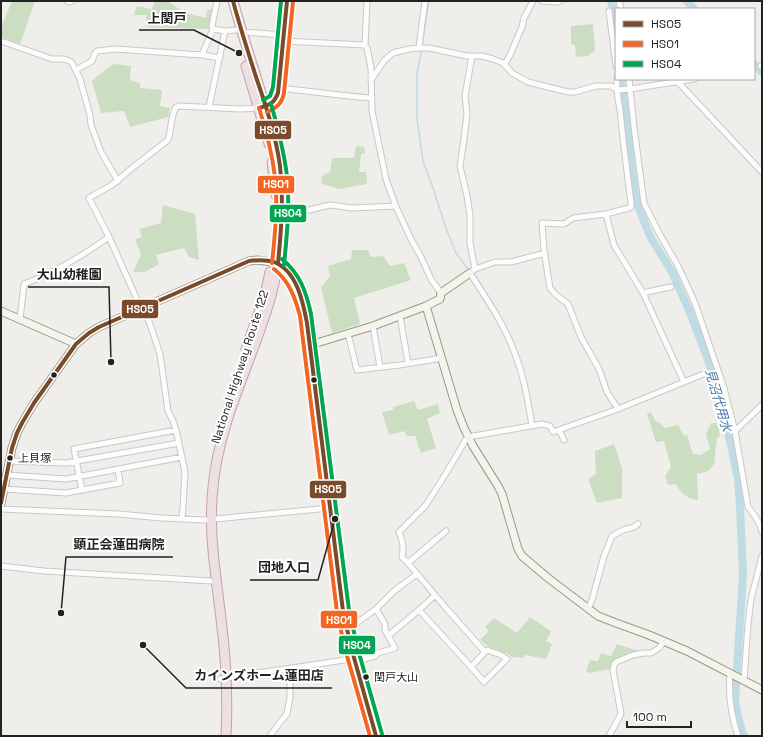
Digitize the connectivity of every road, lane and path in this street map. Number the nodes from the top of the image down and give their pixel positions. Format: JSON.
{"nodes":[{"id":1,"x":67,"y":1,"type":"edge"},
{"id":2,"x":72,"y":1,"type":"edge"},
{"id":3,"x":217,"y":1,"type":"edge"},
{"id":4,"x":228,"y":1,"type":"edge"},
{"id":5,"x":233,"y":1,"type":"edge"},
{"id":6,"x":287,"y":1,"type":"edge"},
{"id":7,"x":368,"y":1,"type":"edge"},
{"id":8,"x":426,"y":1,"type":"edge"},
{"id":9,"x":533,"y":1,"type":"edge"},
{"id":10,"x":542,"y":1,"type":"edge"},
{"id":11,"x":560,"y":1,"type":"edge"},
{"id":12,"x":608,"y":11,"type":"dead end"},
{"id":13,"x":212,"y":29,"type":"junction"},
{"id":14,"x":225,"y":31,"type":"junction"},
{"id":15,"x":239,"y":31,"type":"junction"},
{"id":16,"x":283,"y":38,"type":"junction"},
{"id":17,"x":1,"y":41,"type":"edge"},
{"id":18,"x":365,"y":45,"type":"junction"},
{"id":19,"x":419,"y":48,"type":"junction"},
{"id":20,"x":202,"y":55,"type":"junction"},
{"id":21,"x":472,"y":56,"type":"junction"},
{"id":22,"x":220,"y":58,"type":"junction"},
{"id":23,"x":615,"y":59,"type":"edge"},
{"id":24,"x":505,"y":64,"type":"junction"},
{"id":25,"x":76,"y":70,"type":"junction"},
{"id":26,"x":371,"y":80,"type":"junction"},
{"id":27,"x":617,"y":80,"type":"edge"},
{"id":28,"x":629,"y":80,"type":"edge"},
{"id":29,"x":689,"y":80,"type":"edge"},
{"id":30,"x":678,"y":82,"type":"junction"},
{"id":31,"x":279,"y":88,"type":"junction"},
{"id":32,"x":618,"y":89,"type":"junction"},
{"id":33,"x":628,"y":89,"type":"junction"},
{"id":34,"x":372,"y":98,"type":"junction"},
{"id":35,"x":210,"y":107,"type":"junction"},
{"id":36,"x":262,"y":107,"type":"junction"},
{"id":37,"x":762,"y":172,"type":"edge"},
{"id":38,"x":118,"y":180,"type":"junction"},
{"id":39,"x":396,"y":206,"type":"junction"},
{"id":40,"x":282,"y":214,"type":"junction"},
{"id":41,"x":606,"y":214,"type":"junction"},
{"id":42,"x":109,"y":237,"type":"junction"},
{"id":43,"x":545,"y":253,"type":"junction"},
{"id":44,"x":275,"y":263,"type":"junction"},
{"id":45,"x":472,"y":271,"type":"junction"},
{"id":46,"x":671,"y":288,"type":"dead end"},
{"id":47,"x":441,"y":293,"type":"junction"},
{"id":48,"x":643,"y":293,"type":"junction"},
{"id":49,"x":426,"y":306,"type":"junction"},
{"id":50,"x":142,"y":308,"type":"junction"},
{"id":51,"x":1,"y":311,"type":"edge"},
{"id":52,"x":400,"y":316,"type":"junction"},
{"id":53,"x":20,"y":319,"type":"junction"},
{"id":54,"x":373,"y":326,"type":"junction"},
{"id":55,"x":348,"y":334,"type":"junction"},
{"id":56,"x":76,"y":344,"type":"junction"},
{"id":57,"x":310,"y":345,"type":"junction"},
{"id":58,"x":442,"y":358,"type":"junction"},
{"id":59,"x":408,"y":364,"type":"junction"},
{"id":60,"x":380,"y":367,"type":"junction"},
{"id":61,"x":706,"y":372,"type":"dead end"},
{"id":62,"x":684,"y":382,"type":"junction"},
{"id":63,"x":762,"y":405,"type":"edge"},
{"id":64,"x":618,"y":409,"type":"junction"},
{"id":65,"x":532,"y":426,"type":"junction"},
{"id":66,"x":176,"y":430,"type":"junction"},
{"id":67,"x":559,"y":430,"type":"junction"},
{"id":68,"x":735,"y":431,"type":"junction"},
{"id":69,"x":468,"y":437,"type":"junction"},
{"id":70,"x":564,"y":440,"type":"dead end"},
{"id":71,"x":179,"y":443,"type":"junction"},
{"id":72,"x":182,"y":457,"type":"junction"},
{"id":73,"x":9,"y":461,"type":"junction"},
{"id":74,"x":77,"y":462,"type":"junction"},
{"id":75,"x":118,"y":469,"type":"junction"},
{"id":76,"x":7,"y":475,"type":"junction"},
{"id":77,"x":79,"y":476,"type":"junction"},
{"id":78,"x":82,"y":490,"type":"junction"},
{"id":79,"x":3,"y":491,"type":"edge"},
{"id":80,"x":1,"y":503,"type":"edge"},
{"id":81,"x":330,"y":508,"type":"junction"},
{"id":82,"x":1,"y":509,"type":"edge"},
{"id":83,"x":182,"y":519,"type":"junction"},
{"id":84,"x":208,"y":520,"type":"junction"},
{"id":85,"x":638,"y":524,"type":"dead end"},
{"id":86,"x":446,"y":531,"type":"dead end"},
{"id":87,"x":762,"y":532,"type":"edge"},
{"id":88,"x":762,"y":556,"type":"edge"},
{"id":89,"x":408,"y":563,"type":"junction"},
{"id":90,"x":1,"y":566,"type":"edge"},
{"id":91,"x":417,"y":574,"type":"junction"},
{"id":92,"x":211,"y":581,"type":"junction"},
{"id":93,"x":435,"y":595,"type":"junction"},
{"id":94,"x":376,"y":609,"type":"junction"},
{"id":95,"x":588,"y":609,"type":"junction"},
{"id":96,"x":419,"y":610,"type":"junction"},
{"id":97,"x":346,"y":628,"type":"junction"},
{"id":98,"x":389,"y":635,"type":"junction"},
{"id":99,"x":664,"y":641,"type":"junction"},
{"id":100,"x":485,"y":652,"type":"junction"},
{"id":101,"x":355,"y":660,"type":"junction"},
{"id":102,"x":471,"y":667,"type":"junction"},
{"id":103,"x":290,"y":668,"type":"junction"},
{"id":104,"x":730,"y":674,"type":"junction"},
{"id":105,"x":223,"y":678,"type":"junction"},
{"id":106,"x":743,"y":681,"type":"junction"},
{"id":107,"x":762,"y":690,"type":"edge"},
{"id":108,"x":220,"y":736,"type":"edge"},
{"id":109,"x":226,"y":736,"type":"edge"},
{"id":110,"x":270,"y":736,"type":"edge"},
{"id":111,"x":376,"y":736,"type":"edge"},
{"id":112,"x":609,"y":736,"type":"edge"},
{"id":113,"x":738,"y":736,"type":"edge"}],
"edges":[{"from":1,"to":2,"type":"street"},
{"from":3,"to":13,"type":"street"},
{"from":4,"to":15,"type":"highway"},
{"from":5,"to":15,"type":"highway"},
{"from":6,"to":16,"type":"street"},
{"from":7,"to":18,"type":"street"},
{"from":8,"to":19,"type":"street"},
{"from":9,"to":24,"type":"street"},
{"from":10,"to":11,"type":"street"},
{"from":12,"to":23,"type":"street"},
{"from":13,"to":14,"type":"street"},
{"from":13,"to":20,"type":"street"},
{"from":14,"to":15,"type":"street"},
{"from":14,"to":22,"type":"street"},
{"from":15,"to":16,"type":"street"},
{"from":15,"to":36,"type":"highway"},
{"from":16,"to":18,"type":"street"},
{"from":16,"to":31,"type":"street"},
{"from":17,"to":25,"type":"street"},
{"from":18,"to":26,"type":"street"},
{"from":19,"to":21,"type":"street"},
{"from":19,"to":26,"type":"street"},
{"from":20,"to":22,"type":"street"},
{"from":20,"to":25,"type":"street"},
{"from":21,"to":24,"type":"street"},
{"from":21,"to":45,"type":"street"},
{"from":22,"to":35,"type":"street"},
{"from":24,"to":32,"type":"street"},
{"from":25,"to":38,"type":"street"},
{"from":26,"to":34,"type":"street"},
{"from":27,"to":32,"type":"street"},
{"from":28,"to":33,"type":"street"},
{"from":29,"to":30,"type":"street"},
{"from":30,"to":33,"type":"street"},
{"from":30,"to":37,"type":"street"},
{"from":31,"to":34,"type":"street"},
{"from":31,"to":36,"type":"street"},
{"from":32,"to":33,"type":"street"},
{"from":32,"to":41,"type":"street"},
{"from":33,"to":68,"type":"street"},
{"from":34,"to":39,"type":"street"},
{"from":35,"to":36,"type":"street"},
{"from":35,"to":38,"type":"street"},
{"from":36,"to":40,"type":"highway"},
{"from":36,"to":44,"type":"highway"},
{"from":38,"to":42,"type":"street"},
{"from":39,"to":40,"type":"street"},
{"from":39,"to":47,"type":"street"},
{"from":40,"to":44,"type":"highway"},
{"from":41,"to":43,"type":"street"},
{"from":41,"to":48,"type":"street"},
{"from":42,"to":50,"type":"street"},
{"from":42,"to":53,"type":"street"},
{"from":43,"to":45,"type":"street"},
{"from":43,"to":64,"type":"street"},
{"from":44,"to":50,"type":"street"},
{"from":44,"to":57,"type":"main road"},
{"from":44,"to":84,"type":"highway","name":"National Highway Route 122"},
{"from":45,"to":47,"type":"street"},
{"from":45,"to":65,"type":"street"},
{"from":46,"to":48,"type":"street"},
{"from":47,"to":49,"type":"street"},
{"from":48,"to":62,"type":"street"},
{"from":49,"to":52,"type":"street"},
{"from":49,"to":58,"type":"street"},
{"from":50,"to":56,"type":"street"},
{"from":50,"to":66,"type":"street"},
{"from":51,"to":53,"type":"street"},
{"from":52,"to":54,"type":"street"},
{"from":52,"to":59,"type":"street"},
{"from":53,"to":56,"type":"street"},
{"from":54,"to":55,"type":"street"},
{"from":54,"to":60,"type":"street"},
{"from":55,"to":57,"type":"street"},
{"from":55,"to":60,"type":"street"},
{"from":56,"to":73,"type":"street"},
{"from":57,"to":81,"type":"main road"},
{"from":58,"to":59,"type":"street"},
{"from":58,"to":69,"type":"street"},
{"from":59,"to":60,"type":"street"},
{"from":61,"to":62,"type":"street"},
{"from":62,"to":64,"type":"street"},
{"from":63,"to":68,"type":"street"},
{"from":64,"to":67,"type":"street"},
{"from":65,"to":67,"type":"street"},
{"from":65,"to":69,"type":"street"},
{"from":66,"to":71,"type":"street"},
{"from":66,"to":74,"type":"street"},
{"from":67,"to":70,"type":"street"},
{"from":68,"to":87,"type":"street"},
{"from":69,"to":89,"type":"street"},
{"from":69,"to":95,"type":"street"},
{"from":71,"to":72,"type":"street"},
{"from":71,"to":74,"type":"street"},
{"from":72,"to":75,"type":"street"},
{"from":72,"to":83,"type":"street"},
{"from":73,"to":74,"type":"street"},
{"from":73,"to":76,"type":"street"},
{"from":74,"to":77,"type":"street"},
{"from":75,"to":77,"type":"street"},
{"from":75,"to":78,"type":"street"},
{"from":76,"to":77,"type":"street"},
{"from":76,"to":79,"type":"street"},
{"from":77,"to":78,"type":"street"},
{"from":78,"to":79,"type":"street"},
{"from":79,"to":80,"type":"street"},
{"from":81,"to":84,"type":"street"},
{"from":81,"to":97,"type":"main road"},
{"from":82,"to":83,"type":"street"},
{"from":83,"to":84,"type":"street"},
{"from":84,"to":92,"type":"highway","name":"National Highway Route 122"},
{"from":84,"to":105,"type":"highway","name":"National Highway Route 122"},
{"from":85,"to":95,"type":"street"},
{"from":86,"to":89,"type":"street"},
{"from":88,"to":106,"type":"street"},
{"from":89,"to":91,"type":"street"},
{"from":90,"to":92,"type":"street"},
{"from":91,"to":93,"type":"street"},
{"from":91,"to":94,"type":"street"},
{"from":92,"to":105,"type":"highway","name":"National Highway Route 122"},
{"from":93,"to":96,"type":"street"},
{"from":93,"to":100,"type":"street"},
{"from":94,"to":97,"type":"street"},
{"from":94,"to":98,"type":"street"},
{"from":95,"to":99,"type":"street"},
{"from":96,"to":98,"type":"street"},
{"from":96,"to":102,"type":"street"},
{"from":97,"to":101,"type":"main road"},
{"from":98,"to":101,"type":"street"},
{"from":99,"to":104,"type":"street"},
{"from":99,"to":112,"type":"street"},
{"from":100,"to":102,"type":"street"},
{"from":100,"to":102,"type":"street"},
{"from":101,"to":103,"type":"street"},
{"from":101,"to":111,"type":"main road"},
{"from":103,"to":105,"type":"street"},
{"from":103,"to":110,"type":"street"},
{"from":104,"to":106,"type":"street"},
{"from":104,"to":113,"type":"street"},
{"from":105,"to":108,"type":"highway","name":"National Highway Route 122"},
{"from":105,"to":109,"type":"highway","name":"National Highway Route 122"},
{"from":106,"to":107,"type":"street"}]}
